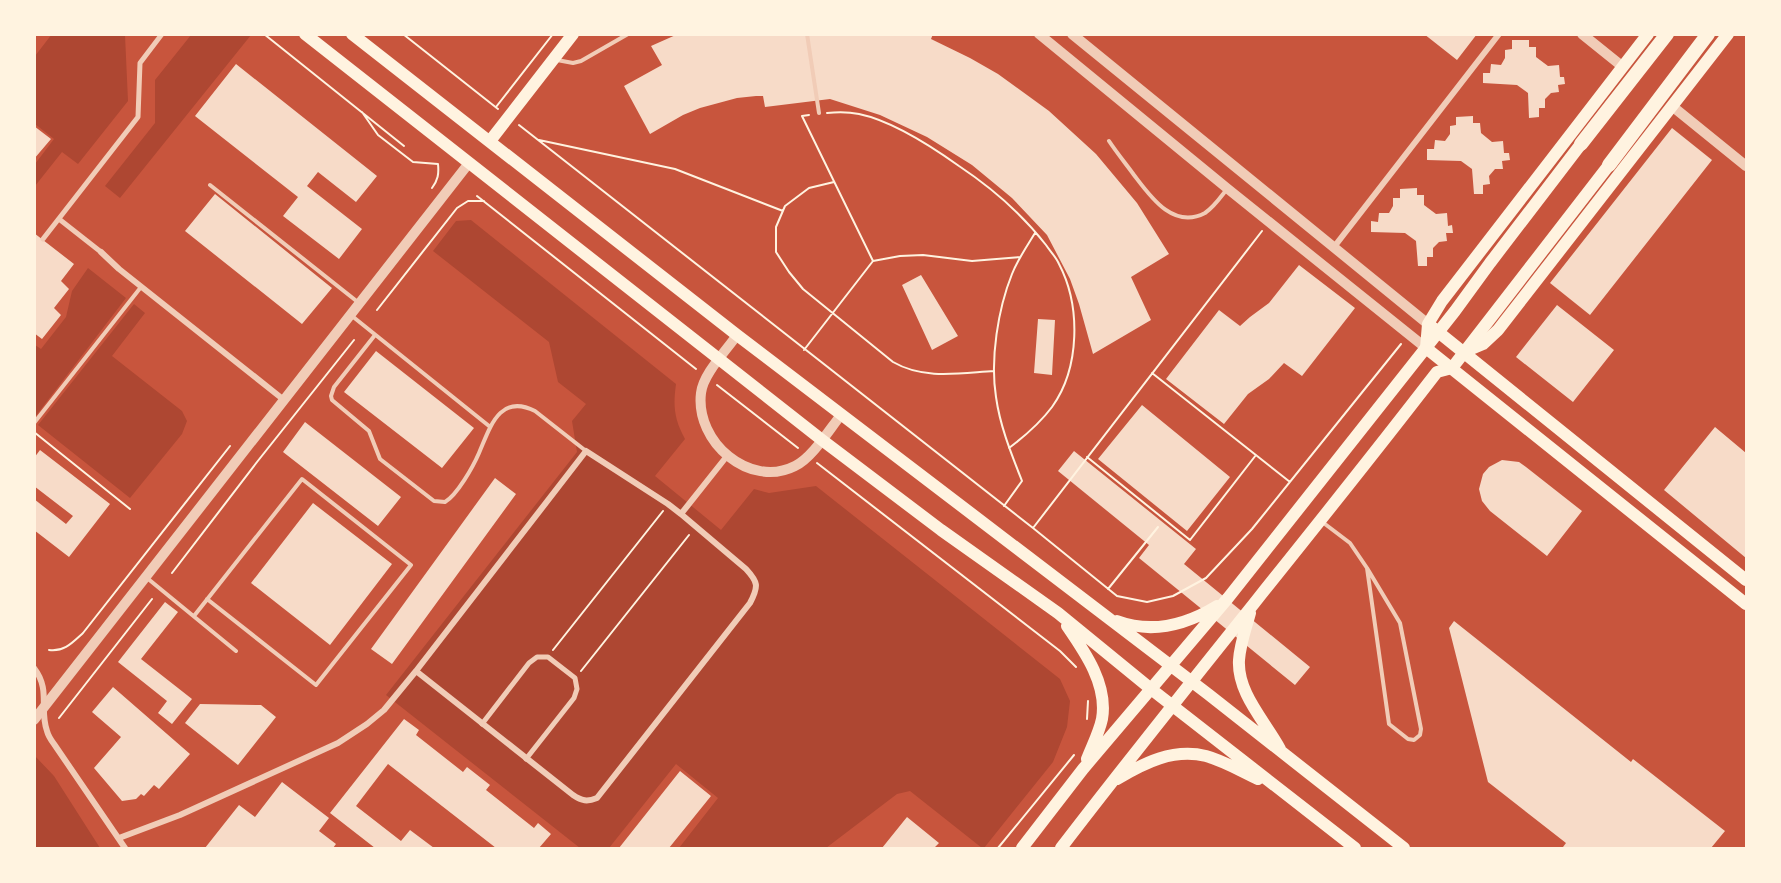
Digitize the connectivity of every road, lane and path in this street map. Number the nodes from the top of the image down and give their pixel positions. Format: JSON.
{"nodes":[{"id":1,"x":162,"y":34,"type":"edge"},
{"id":2,"x":264,"y":34,"type":"edge"},
{"id":3,"x":305,"y":34,"type":"edge"},
{"id":4,"x":352,"y":34,"type":"edge"},
{"id":5,"x":403,"y":34,"type":"edge"},
{"id":6,"x":553,"y":34,"type":"edge"},
{"id":7,"x":573,"y":34,"type":"edge"},
{"id":8,"x":628,"y":34,"type":"edge"},
{"id":9,"x":807,"y":34,"type":"edge"},
{"id":10,"x":1039,"y":34,"type":"edge"},
{"id":11,"x":1072,"y":34,"type":"edge"},
{"id":12,"x":1499,"y":34,"type":"edge"},
{"id":13,"x":1582,"y":34,"type":"edge"},
{"id":14,"x":1648,"y":34,"type":"edge"},
{"id":15,"x":1667,"y":34,"type":"edge"},
{"id":16,"x":1708,"y":34,"type":"edge"},
{"id":17,"x":1728,"y":34,"type":"edge"},
{"id":18,"x":554,"y":59,"type":"junction"},
{"id":19,"x":1623,"y":67,"type":"junction"},
{"id":20,"x":1672,"y":106,"type":"junction"},
{"id":21,"x":496,"y":107,"type":"junction"},
{"id":22,"x":362,"y":112,"type":"junction"},
{"id":23,"x":819,"y":113,"type":"junction"},
{"id":24,"x":509,"y":117,"type":"junction"},
{"id":25,"x":538,"y":140,"type":"junction"},
{"id":26,"x":490,"y":141,"type":"junction"},
{"id":27,"x":1109,"y":141,"type":"dead end"},
{"id":28,"x":1581,"y":144,"type":"joint"},
{"id":29,"x":404,"y":146,"type":"dead end"},
{"id":30,"x":469,"y":163,"type":"junction"},
{"id":31,"x":1609,"y":165,"type":"joint"},
{"id":32,"x":1746,"y":166,"type":"edge"},
{"id":33,"x":576,"y":170,"type":"junction"},
{"id":34,"x":573,"y":173,"type":"dead end"},
{"id":35,"x":834,"y":182,"type":"junction"},
{"id":36,"x":210,"y":185,"type":"dead end"},
{"id":37,"x":1228,"y":189,"type":"junction"},
{"id":38,"x":430,"y":191,"type":"dead end"},
{"id":39,"x":477,"y":196,"type":"dead end"},
{"id":40,"x":484,"y":201,"type":"junction"},
{"id":41,"x":783,"y":211,"type":"junction"},
{"id":42,"x":59,"y":219,"type":"junction"},
{"id":43,"x":1269,"y":222,"type":"junction"},
{"id":44,"x":1036,"y":232,"type":"junction"},
{"id":45,"x":43,"y":239,"type":"dead end"},
{"id":46,"x":1334,"y":247,"type":"junction"},
{"id":47,"x":101,"y":252,"type":"joint"},
{"id":48,"x":1021,"y":257,"type":"junction"},
{"id":49,"x":873,"y":261,"type":"junction"},
{"id":50,"x":141,"y":287,"type":"junction"},
{"id":51,"x":360,"y":304,"type":"junction"},
{"id":52,"x":377,"y":310,"type":"dead end"},
{"id":53,"x":832,"y":313,"type":"junction"},
{"id":54,"x":351,"y":316,"type":"junction"},
{"id":55,"x":1433,"y":328,"type":"junction"},
{"id":56,"x":1409,"y":334,"type":"junction"},
{"id":57,"x":375,"y":335,"type":"junction"},
{"id":58,"x":737,"y":335,"type":"junction"},
{"id":59,"x":354,"y":340,"type":"dead end"},
{"id":60,"x":1426,"y":348,"type":"junction"},
{"id":61,"x":804,"y":350,"type":"junction"},
{"id":62,"x":1464,"y":352,"type":"junction"},
{"id":63,"x":719,"y":359,"type":"junction"},
{"id":64,"x":1452,"y":369,"type":"junction"},
{"id":65,"x":698,"y":370,"type":"dead end"},
{"id":66,"x":994,"y":372,"type":"junction"},
{"id":67,"x":1152,"y":373,"type":"junction"},
{"id":68,"x":715,"y":384,"type":"dead end"},
{"id":69,"x":284,"y":399,"type":"junction"},
{"id":70,"x":841,"y":415,"type":"junction"},
{"id":71,"x":34,"y":423,"type":"edge"},
{"id":72,"x":489,"y":426,"type":"junction"},
{"id":73,"x":34,"y":432,"type":"edge"},
{"id":74,"x":822,"y":440,"type":"junction"},
{"id":75,"x":232,"y":443,"type":"dead end"},
{"id":76,"x":1009,"y":448,"type":"junction"},
{"id":77,"x":800,"y":450,"type":"dead end"},
{"id":78,"x":586,"y":451,"type":"junction"},
{"id":79,"x":1256,"y":455,"type":"junction"},
{"id":80,"x":727,"y":456,"type":"junction"},
{"id":81,"x":1087,"y":457,"type":"junction"},
{"id":82,"x":817,"y":463,"type":"dead end"},
{"id":83,"x":1290,"y":482,"type":"junction"},
{"id":84,"x":668,"y":504,"type":"junction"},
{"id":85,"x":1004,"y":506,"type":"junction"},
{"id":86,"x":130,"y":508,"type":"dead end"},
{"id":87,"x":681,"y":514,"type":"junction"},
{"id":88,"x":1321,"y":520,"type":"junction"},
{"id":89,"x":697,"y":526,"type":"junction"},
{"id":90,"x":1158,"y":527,"type":"dead end"},
{"id":91,"x":1033,"y":528,"type":"junction"},
{"id":92,"x":1367,"y":568,"type":"junction"},
{"id":93,"x":172,"y":573,"type":"dead end"},
{"id":94,"x":147,"y":578,"type":"junction"},
{"id":95,"x":1746,"y":580,"type":"edge"},
{"id":96,"x":1107,"y":589,"type":"junction"},
{"id":97,"x":1228,"y":598,"type":"junction"},
{"id":98,"x":152,"y":599,"type":"dead end"},
{"id":99,"x":207,"y":599,"type":"junction"},
{"id":100,"x":1746,"y":604,"type":"edge"},
{"id":101,"x":1251,"y":608,"type":"junction"},
{"id":102,"x":1099,"y":611,"type":"junction"},
{"id":103,"x":1058,"y":612,"type":"junction"},
{"id":104,"x":194,"y":616,"type":"junction"},
{"id":105,"x":49,"y":650,"type":"dead end"},
{"id":106,"x":236,"y":651,"type":"dead end"},
{"id":107,"x":548,"y":657,"type":"junction"},
{"id":108,"x":1171,"y":666,"type":"junction"},
{"id":109,"x":34,"y":668,"type":"edge"},
{"id":110,"x":416,"y":671,"type":"junction"},
{"id":111,"x":1080,"y":674,"type":"dead end"},
{"id":112,"x":575,"y":678,"type":"junction"},
{"id":113,"x":1191,"y":682,"type":"junction"},
{"id":114,"x":1151,"y":689,"type":"junction"},
{"id":115,"x":1088,"y":696,"type":"dead end"},
{"id":116,"x":1173,"y":705,"type":"junction"},
{"id":117,"x":45,"y":707,"type":"junction"},
{"id":118,"x":59,"y":718,"type":"dead end"},
{"id":119,"x":34,"y":720,"type":"edge"},
{"id":120,"x":1087,"y":722,"type":"dead end"},
{"id":121,"x":482,"y":724,"type":"junction"},
{"id":122,"x":1077,"y":748,"type":"dead end"},
{"id":123,"x":1284,"y":755,"type":"junction"},
{"id":124,"x":526,"y":759,"type":"junction"},
{"id":125,"x":1083,"y":769,"type":"junction"},
{"id":126,"x":1111,"y":783,"type":"junction"},
{"id":127,"x":1275,"y":786,"type":"junction"},
{"id":128,"x":119,"y":838,"type":"junction"},
{"id":129,"x":125,"y":849,"type":"edge"},
{"id":130,"x":998,"y":849,"type":"edge"},
{"id":131,"x":1022,"y":849,"type":"edge"},
{"id":132,"x":1060,"y":849,"type":"edge"},
{"id":133,"x":1355,"y":849,"type":"edge"},
{"id":134,"x":1404,"y":849,"type":"edge"}],
"edges":[{"from":1,"to":42,"type":"street"},
{"from":2,"to":22,"type":"path"},
{"from":3,"to":30,"type":"main road"},
{"from":4,"to":26,"type":"main road"},
{"from":5,"to":21,"type":"path"},
{"from":6,"to":21,"type":"path"},
{"from":7,"to":18,"type":"main road"},
{"from":8,"to":18,"type":"lane"},
{"from":9,"to":23,"type":"lane"},
{"from":10,"to":37,"type":"street"},
{"from":11,"to":46,"type":"street"},
{"from":12,"to":46,"type":"street"},
{"from":13,"to":19,"type":"street"},
{"from":14,"to":19,"type":"main road"},
{"from":15,"to":28,"type":"highway"},
{"from":16,"to":31,"type":"highway"},
{"from":17,"to":20,"type":"main road"},
{"from":18,"to":24,"type":"main road"},
{"from":19,"to":55,"type":"main road"},
{"from":20,"to":32,"type":"street"},
{"from":20,"to":62,"type":"main road"},
{"from":21,"to":24,"type":"path"},
{"from":22,"to":29,"type":"path"},
{"from":22,"to":38,"type":"path"},
{"from":23,"to":35,"type":"path"},
{"from":23,"to":44,"type":"path"},
{"from":24,"to":25,"type":"path"},
{"from":24,"to":26,"type":"main road"},
{"from":25,"to":33,"type":"path"},
{"from":25,"to":41,"type":"path"},
{"from":26,"to":58,"type":"main road"},
{"from":27,"to":37,"type":"lane"},
{"from":28,"to":55,"type":"main road"},
{"from":30,"to":51,"type":"street"},
{"from":30,"to":63,"type":"main road"},
{"from":31,"to":62,"type":"main road"},
{"from":33,"to":34,"type":"path"},
{"from":33,"to":61,"type":"path"},
{"from":35,"to":41,"type":"path"},
{"from":35,"to":49,"type":"path"},
{"from":36,"to":51,"type":"lane"},
{"from":37,"to":43,"type":"street"},
{"from":39,"to":40,"type":"path"},
{"from":40,"to":52,"type":"path"},
{"from":40,"to":65,"type":"path"},
{"from":41,"to":53,"type":"path"},
{"from":42,"to":45,"type":"street"},
{"from":42,"to":47,"type":"street"},
{"from":43,"to":56,"type":"street"},
{"from":43,"to":67,"type":"path"},
{"from":44,"to":48,"type":"path"},
{"from":44,"to":76,"type":"path"},
{"from":46,"to":55,"type":"street"},
{"from":47,"to":50,"type":"street"},
{"from":48,"to":49,"type":"path"},
{"from":48,"to":66,"type":"path"},
{"from":49,"to":53,"type":"path"},
{"from":50,"to":69,"type":"street"},
{"from":50,"to":71,"type":"lane"},
{"from":51,"to":54,"type":"street"},
{"from":53,"to":61,"type":"path"},
{"from":53,"to":66,"type":"path"},
{"from":54,"to":57,"type":"lane"},
{"from":54,"to":69,"type":"street"},
{"from":55,"to":60,"type":"main road"},
{"from":55,"to":62,"type":"main road"},
{"from":56,"to":60,"type":"street"},
{"from":56,"to":83,"type":"path"},
{"from":57,"to":72,"type":"lane"},
{"from":57,"to":72,"type":"lane"},
{"from":58,"to":63,"type":"street"},
{"from":58,"to":70,"type":"main road"},
{"from":59,"to":93,"type":"path"},
{"from":60,"to":64,"type":"main road"},
{"from":60,"to":97,"type":"main road"},
{"from":61,"to":85,"type":"path"},
{"from":62,"to":64,"type":"main road"},
{"from":62,"to":95,"type":"main road"},
{"from":63,"to":74,"type":"main road"},
{"from":63,"to":80,"type":"street"},
{"from":64,"to":88,"type":"main road"},
{"from":64,"to":100,"type":"main road"},
{"from":66,"to":76,"type":"path"},
{"from":67,"to":79,"type":"path"},
{"from":67,"to":81,"type":"path"},
{"from":68,"to":77,"type":"path"},
{"from":69,"to":94,"type":"street"},
{"from":70,"to":74,"type":"street"},
{"from":70,"to":102,"type":"main road"},
{"from":72,"to":78,"type":"lane"},
{"from":73,"to":86,"type":"path"},
{"from":74,"to":80,"type":"street"},
{"from":74,"to":103,"type":"main road"},
{"from":75,"to":105,"type":"path"},
{"from":76,"to":85,"type":"path"},
{"from":78,"to":84,"type":"street"},
{"from":78,"to":110,"type":"street"},
{"from":79,"to":81,"type":"path"},
{"from":79,"to":83,"type":"path"},
{"from":80,"to":87,"type":"street"},
{"from":81,"to":91,"type":"path"},
{"from":82,"to":111,"type":"path"},
{"from":83,"to":96,"type":"path"},
{"from":84,"to":87,"type":"street"},
{"from":84,"to":107,"type":"path"},
{"from":85,"to":91,"type":"path"},
{"from":87,"to":89,"type":"street"},
{"from":88,"to":92,"type":"lane"},
{"from":88,"to":101,"type":"main road"},
{"from":89,"to":112,"type":"path"},
{"from":89,"to":124,"type":"street"},
{"from":90,"to":96,"type":"path"},
{"from":91,"to":96,"type":"path"},
{"from":92,"to":92,"type":"lane"},
{"from":94,"to":104,"type":"lane"},
{"from":94,"to":117,"type":"street"},
{"from":97,"to":102,"type":"main road"},
{"from":97,"to":108,"type":"main road"},
{"from":98,"to":118,"type":"path"},
{"from":99,"to":99,"type":"lane"},
{"from":99,"to":104,"type":"lane"},
{"from":101,"to":113,"type":"main road"},
{"from":101,"to":123,"type":"main road"},
{"from":102,"to":108,"type":"main road"},
{"from":103,"to":114,"type":"main road"},
{"from":103,"to":125,"type":"main road"},
{"from":104,"to":106,"type":"lane"},
{"from":107,"to":112,"type":"street"},
{"from":107,"to":121,"type":"street"},
{"from":108,"to":113,"type":"main road"},
{"from":108,"to":114,"type":"main road"},
{"from":109,"to":117,"type":"street"},
{"from":110,"to":121,"type":"street"},
{"from":110,"to":128,"type":"street"},
{"from":112,"to":124,"type":"street"},
{"from":113,"to":116,"type":"main road"},
{"from":113,"to":123,"type":"main road"},
{"from":114,"to":116,"type":"main road"},
{"from":114,"to":125,"type":"main road"},
{"from":115,"to":120,"type":"path"},
{"from":116,"to":126,"type":"main road"},
{"from":116,"to":127,"type":"main road"},
{"from":117,"to":119,"type":"street"},
{"from":117,"to":128,"type":"street"},
{"from":121,"to":124,"type":"street"},
{"from":122,"to":130,"type":"path"},
{"from":123,"to":134,"type":"main road"},
{"from":125,"to":131,"type":"main road"},
{"from":126,"to":127,"type":"main road"},
{"from":126,"to":132,"type":"main road"},
{"from":127,"to":133,"type":"main road"},
{"from":128,"to":129,"type":"street"}]}
